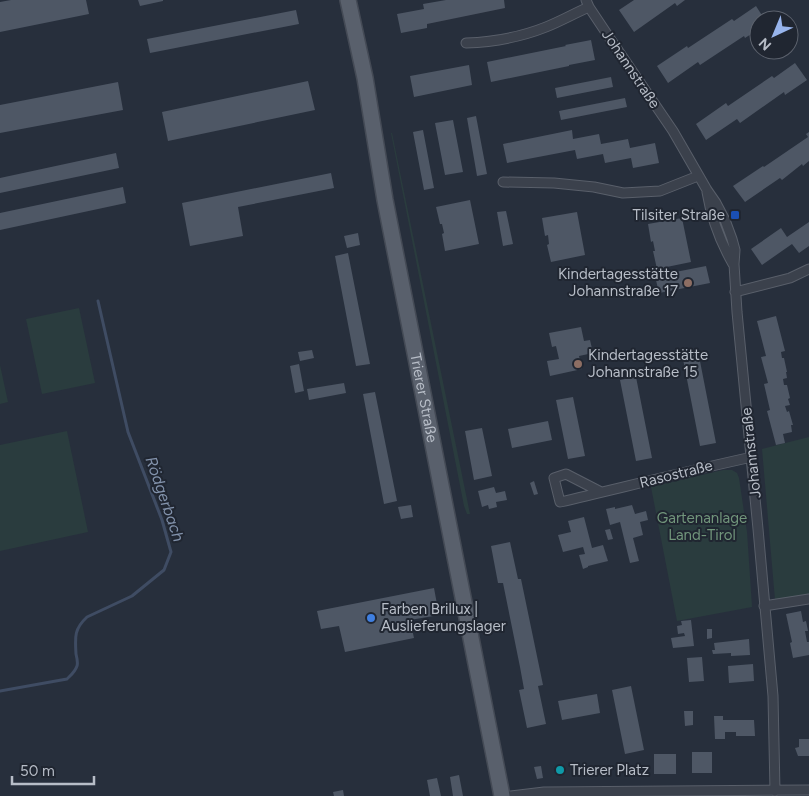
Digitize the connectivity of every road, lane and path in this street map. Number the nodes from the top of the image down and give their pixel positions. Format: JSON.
{"nodes":[{"id":1,"x":348,"y":0,"type":"edge"},
{"id":2,"x":587,"y":3,"type":"edge"},
{"id":3,"x":466,"y":43,"type":"dead end"},
{"id":4,"x":698,"y":176,"type":"junction"},
{"id":5,"x":503,"y":182,"type":"dead end"},
{"id":6,"x":809,"y":269,"type":"edge"},
{"id":7,"x":735,"y":292,"type":"junction"},
{"id":8,"x":752,"y":457,"type":"junction"},
{"id":9,"x":601,"y":492,"type":"junction"},
{"id":10,"x":809,"y":599,"type":"edge"},
{"id":11,"x":764,"y":606,"type":"junction"},
{"id":12,"x":809,"y":790,"type":"edge"},
{"id":13,"x":775,"y":791,"type":"junction"},
{"id":14,"x":502,"y":796,"type":"edge"},
{"id":15,"x":511,"y":796,"type":"edge"}],
"edges":[{"from":1,"to":14,"type":"main road","name":"Trierer Straße"},
{"from":2,"to":3,"type":"street"},
{"from":2,"to":4,"type":"street","name":"Johannstraße"},
{"from":4,"to":5,"type":"street"},
{"from":4,"to":7,"type":"street","name":"Johannstraße"},
{"from":6,"to":7,"type":"street"},
{"from":7,"to":8,"type":"street","name":"Johannstraße"},
{"from":8,"to":9,"type":"street","name":"Rasostraße"},
{"from":8,"to":11,"type":"street","name":"Johannstraße"},
{"from":9,"to":9,"type":"street","name":"Rasostraße"},
{"from":10,"to":11,"type":"street"},
{"from":11,"to":13,"type":"street","name":"Johannstraße"},
{"from":12,"to":13,"type":"street"},
{"from":13,"to":15,"type":"street"}]}
